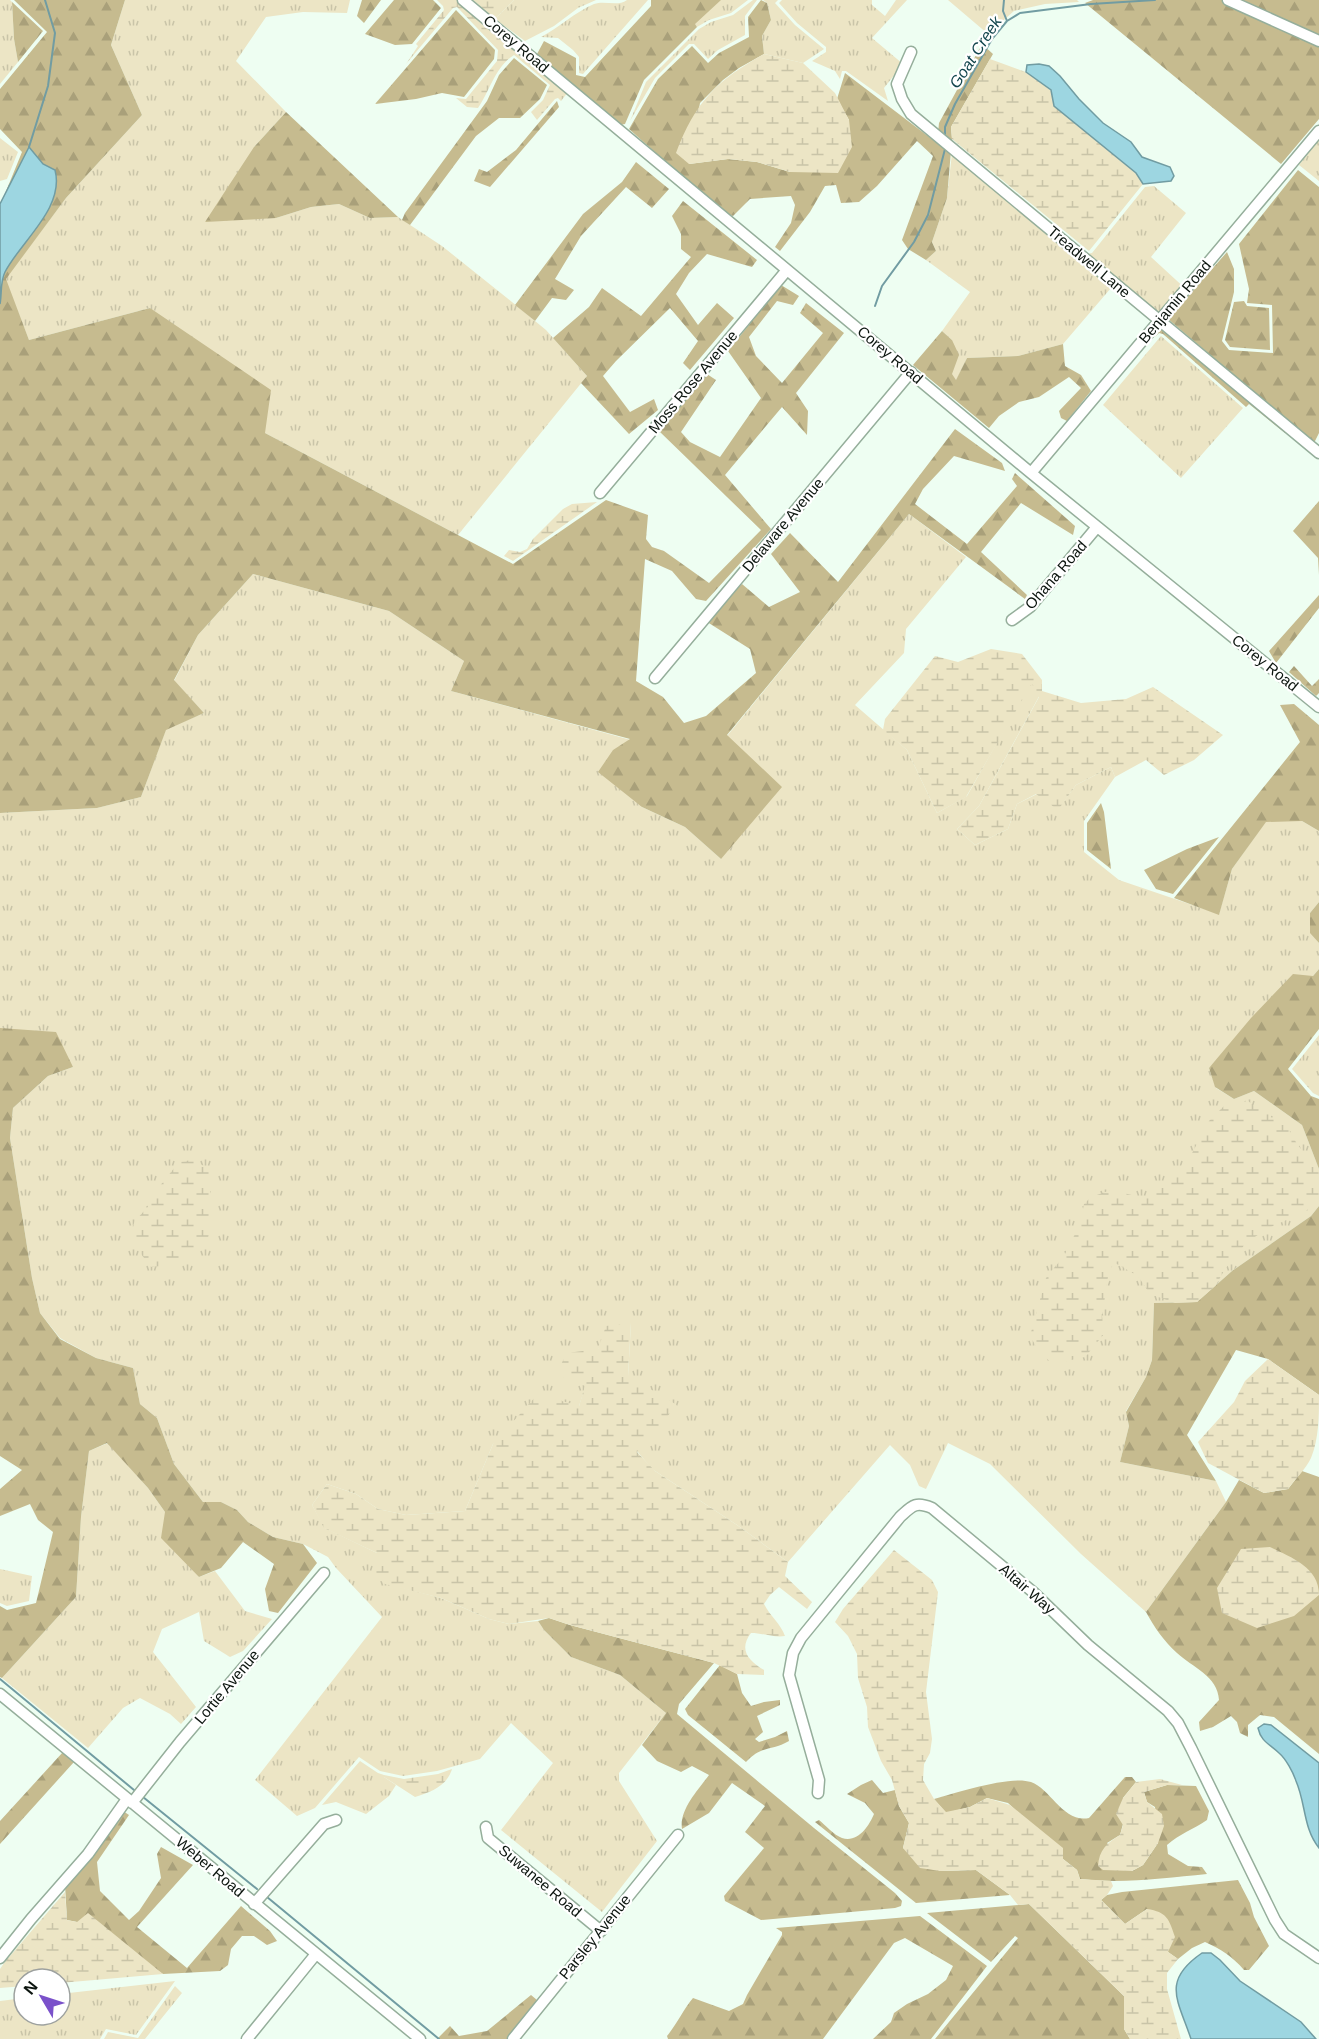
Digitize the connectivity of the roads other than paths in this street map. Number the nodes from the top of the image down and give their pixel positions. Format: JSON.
{"nodes":[{"id":1,"x":463,"y":0,"type":"edge"},
{"id":2,"x":1228,"y":0,"type":"edge"},
{"id":3,"x":1319,"y":41,"type":"edge"},
{"id":4,"x":911,"y":52,"type":"dead end"},
{"id":5,"x":1319,"y":131,"type":"edge"},
{"id":6,"x":787,"y":270,"type":"junction"},
{"id":7,"x":1160,"y":321,"type":"junction"},
{"id":8,"x":911,"y":372,"type":"junction"},
{"id":9,"x":1319,"y":453,"type":"edge"},
{"id":10,"x":1031,"y":473,"type":"junction"},
{"id":11,"x":600,"y":493,"type":"dead end"},
{"id":12,"x":1097,"y":527,"type":"junction"},
{"id":13,"x":1012,"y":620,"type":"dead end"},
{"id":14,"x":655,"y":678,"type":"dead end"},
{"id":15,"x":1319,"y":706,"type":"edge"},
{"id":16,"x":324,"y":1573,"type":"dead end"},
{"id":17,"x":1,"y":1698,"type":"edge"},
{"id":18,"x":818,"y":1793,"type":"dead end"},
{"id":19,"x":130,"y":1801,"type":"junction"},
{"id":20,"x":336,"y":1820,"type":"dead end"},
{"id":21,"x":486,"y":1827,"type":"dead end"},
{"id":22,"x":678,"y":1835,"type":"dead end"},
{"id":23,"x":254,"y":1904,"type":"junction"},
{"id":24,"x":601,"y":1931,"type":"junction"},
{"id":25,"x":316,"y":1954,"type":"junction"},
{"id":26,"x":0,"y":1958,"type":"edge"},
{"id":27,"x":1319,"y":1958,"type":"edge"},
{"id":28,"x":247,"y":2039,"type":"edge"},
{"id":29,"x":420,"y":2039,"type":"edge"},
{"id":30,"x":513,"y":2039,"type":"edge"}],
"edges":[{"from":1,"to":6,"type":"street","name":"Corey Road"},
{"from":2,"to":3,"type":"street"},
{"from":4,"to":7,"type":"street","name":"Treadwell Lane"},
{"from":5,"to":7,"type":"street","name":"Benjamin Road"},
{"from":6,"to":8,"type":"street","name":"Corey Road"},
{"from":6,"to":11,"type":"street","name":"Moss Rose Avenue"},
{"from":7,"to":9,"type":"street","name":"Treadwell Lane"},
{"from":7,"to":10,"type":"street","name":"Benjamin Road"},
{"from":8,"to":10,"type":"street","name":"Corey Road"},
{"from":8,"to":14,"type":"street","name":"Delaware Avenue"},
{"from":10,"to":12,"type":"street","name":"Corey Road"},
{"from":12,"to":13,"type":"street","name":"Ohana Road"},
{"from":12,"to":15,"type":"street","name":"Corey Road"},
{"from":16,"to":19,"type":"street","name":"Lortie Avenue"},
{"from":17,"to":19,"type":"street","name":"Weber Road"},
{"from":18,"to":27,"type":"street","name":"Altair Way"},
{"from":19,"to":23,"type":"street","name":"Weber Road"},
{"from":19,"to":26,"type":"street","name":"Lortie Avenue"},
{"from":20,"to":23,"type":"street"},
{"from":21,"to":24,"type":"street","name":"Suwanee Road"},
{"from":22,"to":24,"type":"street","name":"Parsley Avenue"},
{"from":23,"to":25,"type":"street","name":"Weber Road"},
{"from":24,"to":30,"type":"street","name":"Parsley Avenue"},
{"from":25,"to":28,"type":"street"},
{"from":25,"to":29,"type":"street","name":"Weber Road"}]}
